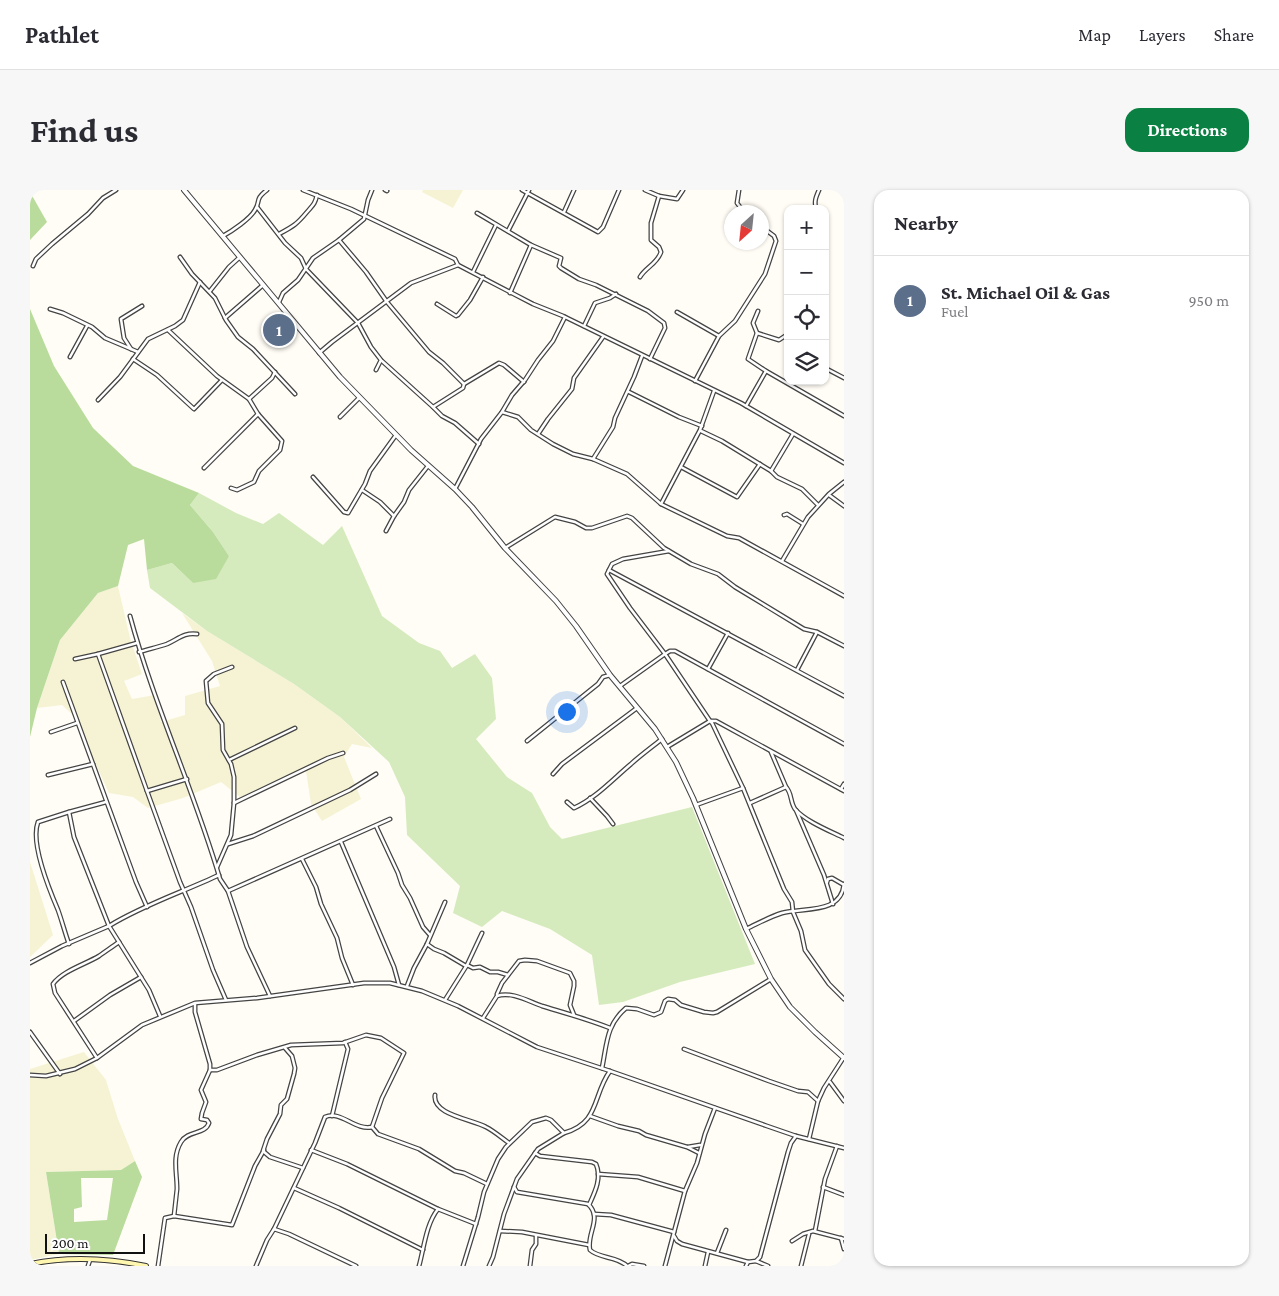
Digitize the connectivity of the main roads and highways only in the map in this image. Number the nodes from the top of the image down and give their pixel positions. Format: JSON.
{"nodes":[{"id":1,"x":30,"y":1264,"type":"edge"},
{"id":2,"x":133,"y":1265,"type":"edge"},
{"id":3,"x":146,"y":1266,"type":"edge"}],
"edges":[{"from":1,"to":2,"type":"main road"},
{"from":2,"to":3,"type":"main road"}]}
